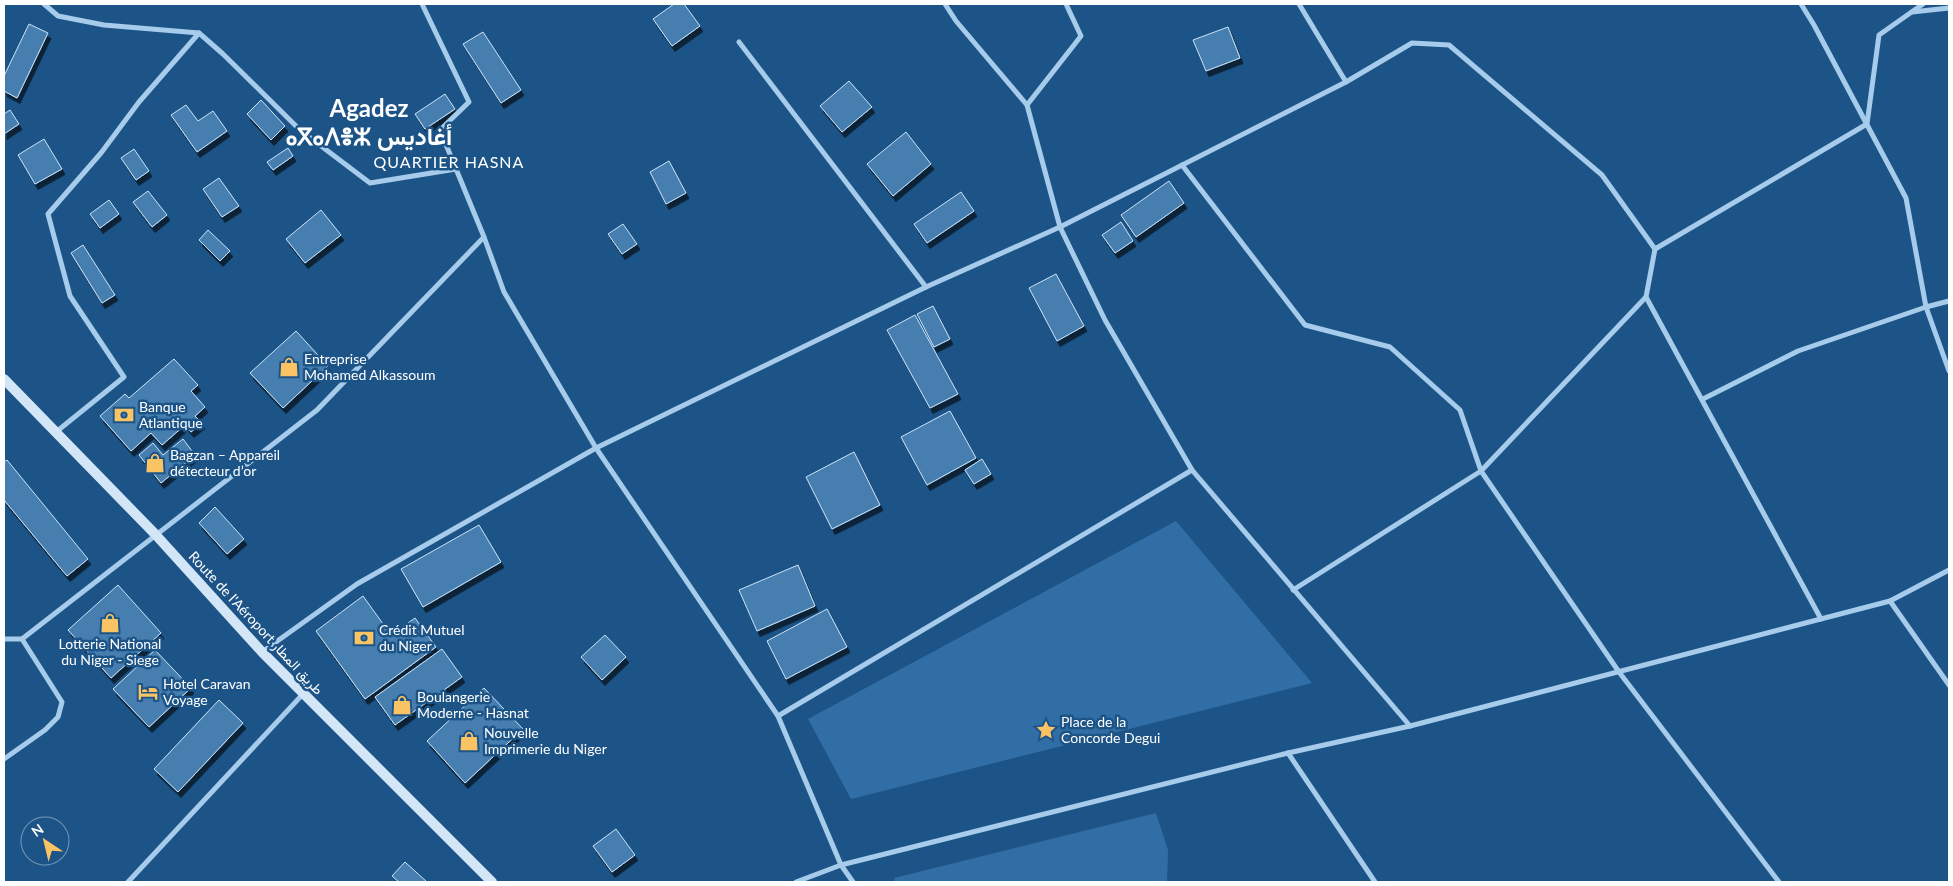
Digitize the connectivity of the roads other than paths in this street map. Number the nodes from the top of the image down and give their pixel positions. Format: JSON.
{"nodes":[{"id":1,"x":44,"y":4,"type":"edge"},
{"id":2,"x":422,"y":4,"type":"edge"},
{"id":3,"x":945,"y":4,"type":"edge"},
{"id":4,"x":1066,"y":4,"type":"edge"},
{"id":5,"x":1299,"y":4,"type":"edge"},
{"id":6,"x":1801,"y":4,"type":"edge"},
{"id":7,"x":1923,"y":4,"type":"edge"},
{"id":8,"x":1949,"y":8,"type":"edge"},
{"id":9,"x":1910,"y":13,"type":"junction"},
{"id":10,"x":199,"y":33,"type":"junction"},
{"id":11,"x":739,"y":42,"type":"dead end"},
{"id":12,"x":1346,"y":82,"type":"junction"},
{"id":13,"x":1026,"y":106,"type":"junction"},
{"id":14,"x":1867,"y":124,"type":"junction"},
{"id":15,"x":1182,"y":165,"type":"junction"},
{"id":16,"x":456,"y":169,"type":"junction"},
{"id":17,"x":1060,"y":227,"type":"junction"},
{"id":18,"x":484,"y":237,"type":"junction"},
{"id":19,"x":1655,"y":249,"type":"junction"},
{"id":20,"x":926,"y":287,"type":"junction"},
{"id":21,"x":1646,"y":297,"type":"junction"},
{"id":22,"x":1949,"y":300,"type":"edge"},
{"id":23,"x":1926,"y":307,"type":"junction"},
{"id":24,"x":1949,"y":371,"type":"edge"},
{"id":25,"x":4,"y":378,"type":"edge"},
{"id":26,"x":1703,"y":399,"type":"junction"},
{"id":27,"x":56,"y":432,"type":"junction"},
{"id":28,"x":596,"y":448,"type":"junction"},
{"id":29,"x":1192,"y":470,"type":"junction"},
{"id":30,"x":1481,"y":471,"type":"junction"},
{"id":31,"x":156,"y":534,"type":"junction"},
{"id":32,"x":1949,"y":570,"type":"edge"},
{"id":33,"x":1293,"y":590,"type":"junction"},
{"id":34,"x":1890,"y":600,"type":"junction"},
{"id":35,"x":1821,"y":619,"type":"junction"},
{"id":36,"x":4,"y":639,"type":"edge"},
{"id":37,"x":22,"y":639,"type":"junction"},
{"id":38,"x":262,"y":652,"type":"junction"},
{"id":39,"x":1619,"y":672,"type":"junction"},
{"id":40,"x":1949,"y":685,"type":"edge"},
{"id":41,"x":303,"y":694,"type":"junction"},
{"id":42,"x":778,"y":716,"type":"junction"},
{"id":43,"x":1410,"y":726,"type":"junction"},
{"id":44,"x":1288,"y":753,"type":"junction"},
{"id":45,"x":4,"y":759,"type":"edge"},
{"id":46,"x":841,"y":865,"type":"junction"},
{"id":47,"x":128,"y":882,"type":"edge"},
{"id":48,"x":492,"y":882,"type":"edge"},
{"id":49,"x":796,"y":882,"type":"edge"},
{"id":50,"x":853,"y":882,"type":"edge"},
{"id":51,"x":1375,"y":882,"type":"edge"},
{"id":52,"x":1779,"y":882,"type":"edge"}],
"edges":[{"from":1,"to":10,"type":"street"},
{"from":2,"to":16,"type":"street"},
{"from":3,"to":13,"type":"street"},
{"from":4,"to":13,"type":"street"},
{"from":5,"to":12,"type":"street"},
{"from":6,"to":14,"type":"street"},
{"from":7,"to":9,"type":"street"},
{"from":8,"to":9,"type":"street"},
{"from":9,"to":14,"type":"street"},
{"from":10,"to":16,"type":"street"},
{"from":10,"to":27,"type":"street"},
{"from":11,"to":20,"type":"street"},
{"from":12,"to":15,"type":"street"},
{"from":12,"to":19,"type":"street"},
{"from":13,"to":17,"type":"street"},
{"from":14,"to":19,"type":"street"},
{"from":14,"to":23,"type":"street"},
{"from":15,"to":17,"type":"street"},
{"from":15,"to":30,"type":"street"},
{"from":16,"to":18,"type":"street"},
{"from":17,"to":20,"type":"street"},
{"from":17,"to":29,"type":"street"},
{"from":18,"to":28,"type":"street"},
{"from":18,"to":31,"type":"street"},
{"from":19,"to":21,"type":"street"},
{"from":20,"to":28,"type":"street"},
{"from":21,"to":26,"type":"street"},
{"from":21,"to":30,"type":"street"},
{"from":22,"to":23,"type":"street"},
{"from":23,"to":24,"type":"street"},
{"from":23,"to":26,"type":"street"},
{"from":25,"to":27,"type":"main road","name":"Route de l'Aéroport طريق المطار"},
{"from":26,"to":35,"type":"street"},
{"from":27,"to":31,"type":"main road","name":"Route de l'Aéroport طريق المطار"},
{"from":28,"to":38,"type":"street"},
{"from":28,"to":42,"type":"street"},
{"from":29,"to":33,"type":"street"},
{"from":29,"to":42,"type":"street"},
{"from":30,"to":33,"type":"street"},
{"from":30,"to":39,"type":"street"},
{"from":31,"to":37,"type":"street"},
{"from":31,"to":38,"type":"main road","name":"Route de l'Aéroport طريق المطار"},
{"from":32,"to":34,"type":"street"},
{"from":33,"to":43,"type":"street"},
{"from":34,"to":35,"type":"street"},
{"from":34,"to":40,"type":"street"},
{"from":35,"to":39,"type":"street"},
{"from":36,"to":37,"type":"street"},
{"from":37,"to":45,"type":"street"},
{"from":38,"to":41,"type":"main road","name":"Route de l'Aéroport طريق المطار"},
{"from":39,"to":43,"type":"street"},
{"from":39,"to":52,"type":"street"},
{"from":41,"to":47,"type":"street"},
{"from":41,"to":48,"type":"main road","name":"Route de l'Aéroport طريق المطار"},
{"from":42,"to":46,"type":"street"},
{"from":43,"to":44,"type":"street"},
{"from":44,"to":46,"type":"street"},
{"from":44,"to":51,"type":"street"},
{"from":46,"to":49,"type":"street"},
{"from":46,"to":50,"type":"street"}]}
